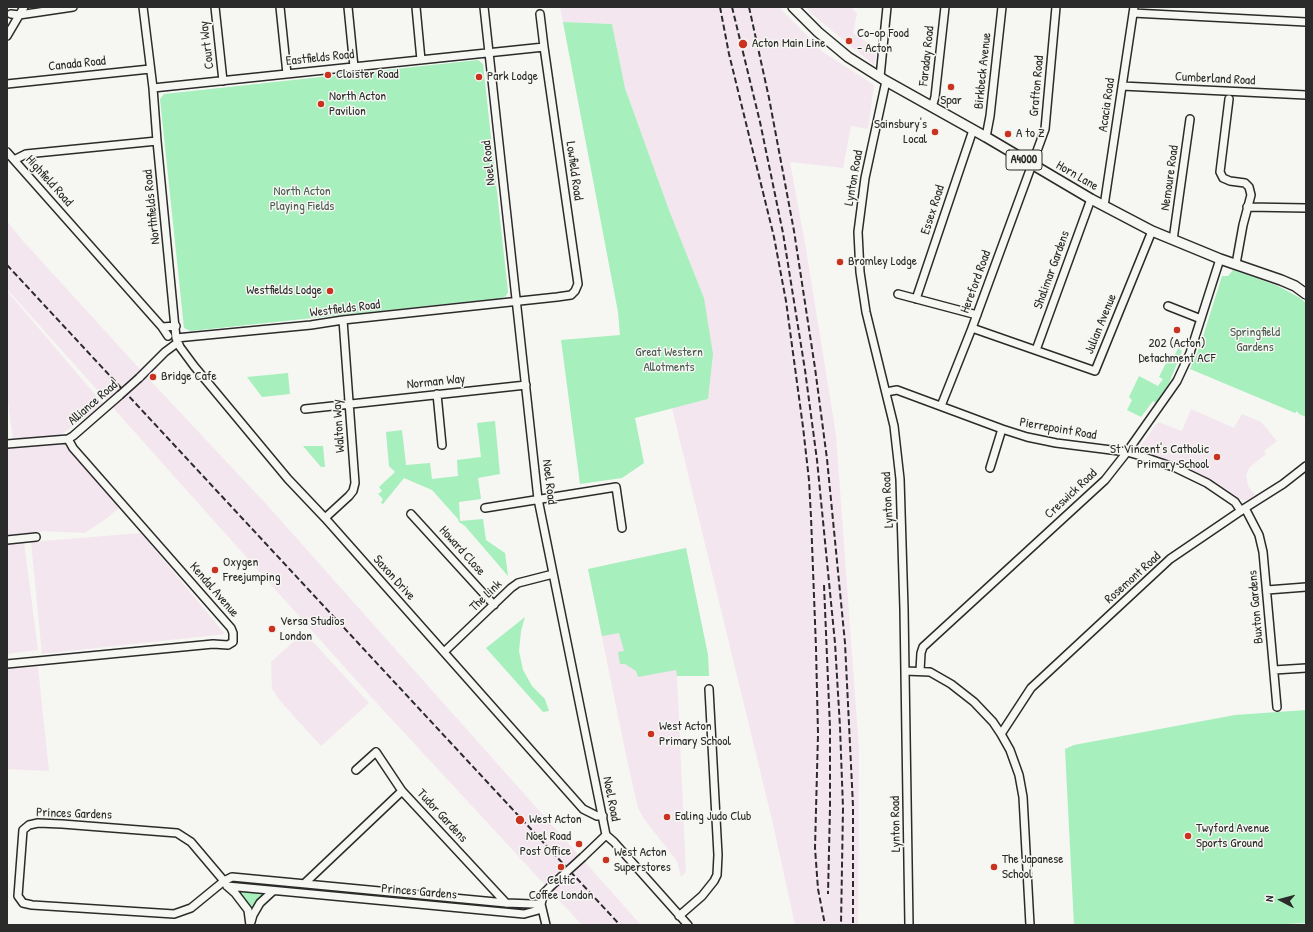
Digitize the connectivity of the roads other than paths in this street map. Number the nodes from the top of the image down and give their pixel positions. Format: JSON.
{"nodes":[{"id":1,"x":24,"y":7,"type":"edge"},
{"id":2,"x":73,"y":7,"type":"edge"},
{"id":3,"x":142,"y":7,"type":"edge"},
{"id":4,"x":215,"y":7,"type":"edge"},
{"id":5,"x":280,"y":7,"type":"edge"},
{"id":6,"x":348,"y":7,"type":"edge"},
{"id":7,"x":416,"y":7,"type":"edge"},
{"id":8,"x":484,"y":7,"type":"edge"},
{"id":9,"x":793,"y":7,"type":"edge"},
{"id":10,"x":887,"y":7,"type":"edge"},
{"id":11,"x":945,"y":7,"type":"edge"},
{"id":12,"x":1002,"y":7,"type":"edge"},
{"id":13,"x":1056,"y":7,"type":"edge"},
{"id":14,"x":1133,"y":10,"type":"edge"},
{"id":15,"x":15,"y":14,"type":"junction"},
{"id":16,"x":540,"y":14,"type":"dead end"},
{"id":17,"x":1306,"y":22,"type":"edge"},
{"id":18,"x":7,"y":36,"type":"edge"},
{"id":19,"x":544,"y":47,"type":"junction"},
{"id":20,"x":490,"y":53,"type":"junction"},
{"id":21,"x":421,"y":60,"type":"junction"},
{"id":22,"x":354,"y":67,"type":"junction"},
{"id":23,"x":150,"y":69,"type":"junction"},
{"id":24,"x":287,"y":74,"type":"junction"},
{"id":25,"x":883,"y":79,"type":"junction"},
{"id":26,"x":223,"y":81,"type":"junction"},
{"id":27,"x":7,"y":84,"type":"edge"},
{"id":28,"x":1122,"y":86,"type":"junction"},
{"id":29,"x":153,"y":88,"type":"junction"},
{"id":30,"x":1306,"y":95,"type":"edge"},
{"id":31,"x":1230,"y":99,"type":"dead end"},
{"id":32,"x":932,"y":107,"type":"junction"},
{"id":33,"x":1190,"y":119,"type":"dead end"},
{"id":34,"x":973,"y":130,"type":"junction"},
{"id":35,"x":986,"y":137,"type":"junction"},
{"id":36,"x":157,"y":140,"type":"junction"},
{"id":37,"x":7,"y":152,"type":"edge"},
{"id":38,"x":14,"y":160,"type":"junction"},
{"id":39,"x":1032,"y":165,"type":"junction"},
{"id":40,"x":1091,"y":199,"type":"junction"},
{"id":41,"x":1104,"y":206,"type":"junction"},
{"id":42,"x":1247,"y":207,"type":"junction"},
{"id":43,"x":1306,"y":208,"type":"edge"},
{"id":44,"x":1152,"y":231,"type":"junction"},
{"id":45,"x":1172,"y":240,"type":"junction"},
{"id":46,"x":1220,"y":259,"type":"junction"},
{"id":47,"x":1236,"y":264,"type":"junction"},
{"id":48,"x":898,"y":294,"type":"dead end"},
{"id":49,"x":1306,"y":294,"type":"edge"},
{"id":50,"x":916,"y":299,"type":"junction"},
{"id":51,"x":516,"y":302,"type":"junction"},
{"id":52,"x":1168,"y":306,"type":"dead end"},
{"id":53,"x":977,"y":315,"type":"junction"},
{"id":54,"x":1201,"y":319,"type":"junction"},
{"id":55,"x":343,"y":320,"type":"junction"},
{"id":56,"x":176,"y":326,"type":"junction"},
{"id":57,"x":162,"y":327,"type":"junction"},
{"id":58,"x":972,"y":328,"type":"junction"},
{"id":59,"x":168,"y":336,"type":"dead end"},
{"id":60,"x":177,"y":340,"type":"junction"},
{"id":61,"x":1036,"y":350,"type":"junction"},
{"id":62,"x":526,"y":385,"type":"junction"},
{"id":63,"x":886,"y":392,"type":"junction"},
{"id":64,"x":437,"y":394,"type":"junction"},
{"id":65,"x":349,"y":404,"type":"junction"},
{"id":66,"x":941,"y":406,"type":"junction"},
{"id":67,"x":305,"y":409,"type":"dead end"},
{"id":68,"x":1002,"y":429,"type":"junction"},
{"id":69,"x":68,"y":438,"type":"junction"},
{"id":70,"x":7,"y":444,"type":"edge"},
{"id":71,"x":442,"y":446,"type":"dead end"},
{"id":72,"x":1127,"y":452,"type":"junction"},
{"id":73,"x":1306,"y":466,"type":"edge"},
{"id":74,"x":990,"y":468,"type":"dead end"},
{"id":75,"x":538,"y":499,"type":"junction"},
{"id":76,"x":485,"y":508,"type":"dead end"},
{"id":77,"x":1243,"y":509,"type":"junction"},
{"id":78,"x":411,"y":514,"type":"dead end"},
{"id":79,"x":325,"y":518,"type":"junction"},
{"id":80,"x":622,"y":528,"type":"dead end"},
{"id":81,"x":36,"y":537,"type":"dead end"},
{"id":82,"x":7,"y":540,"type":"edge"},
{"id":83,"x":553,"y":574,"type":"junction"},
{"id":84,"x":1306,"y":587,"type":"edge"},
{"id":85,"x":1267,"y":590,"type":"junction"},
{"id":86,"x":494,"y":605,"type":"junction"},
{"id":87,"x":444,"y":652,"type":"junction"},
{"id":88,"x":7,"y":664,"type":"edge"},
{"id":89,"x":1306,"y":668,"type":"edge"},
{"id":90,"x":1274,"y":670,"type":"junction"},
{"id":91,"x":905,"y":671,"type":"junction"},
{"id":92,"x":920,"y":671,"type":"junction"},
{"id":93,"x":709,"y":689,"type":"dead end"},
{"id":94,"x":1278,"y":707,"type":"dead end"},
{"id":95,"x":1001,"y":734,"type":"junction"},
{"id":96,"x":356,"y":770,"type":"dead end"},
{"id":97,"x":402,"y":790,"type":"junction"},
{"id":98,"x":603,"y":816,"type":"junction"},
{"id":99,"x":606,"y":835,"type":"junction"},
{"id":100,"x":294,"y":882,"type":"junction"},
{"id":101,"x":226,"y":883,"type":"junction"},
{"id":102,"x":305,"y":883,"type":"junction"},
{"id":103,"x":273,"y":890,"type":"junction"},
{"id":104,"x":293,"y":892,"type":"junction"},
{"id":105,"x":506,"y":903,"type":"junction"},
{"id":106,"x":542,"y":906,"type":"junction"},
{"id":107,"x":680,"y":916,"type":"junction"},
{"id":108,"x":250,"y":925,"type":"edge"},
{"id":109,"x":546,"y":925,"type":"edge"},
{"id":110,"x":688,"y":925,"type":"edge"},
{"id":111,"x":909,"y":925,"type":"edge"},
{"id":112,"x":1030,"y":925,"type":"edge"}],
"edges":[{"from":1,"to":15,"type":"street"},
{"from":2,"to":15,"type":"street"},
{"from":3,"to":23,"type":"street","name":"Northfields Road"},
{"from":4,"to":26,"type":"street","name":"Court Way"},
{"from":5,"to":24,"type":"street"},
{"from":6,"to":22,"type":"street"},
{"from":7,"to":21,"type":"street"},
{"from":8,"to":20,"type":"street","name":"Noel Road"},
{"from":9,"to":25,"type":"main road","name":"Horn Lane","number":"A4000"},
{"from":10,"to":25,"type":"street","name":"Lynton Road"},
{"from":11,"to":32,"type":"street","name":"Faraday Road"},
{"from":12,"to":35,"type":"street","name":"Birkbeck Avenue"},
{"from":13,"to":39,"type":"street","name":"Grafton Road"},
{"from":14,"to":17,"type":"street"},
{"from":14,"to":28,"type":"street","name":"Acacia Road"},
{"from":15,"to":18,"type":"street"},
{"from":16,"to":19,"type":"street"},
{"from":19,"to":20,"type":"street"},
{"from":19,"to":51,"type":"street","name":"Lowfield Road"},
{"from":20,"to":21,"type":"street","name":"Eastfields Road"},
{"from":20,"to":51,"type":"street","name":"Noel Road"},
{"from":21,"to":22,"type":"street","name":"Eastfields Road"},
{"from":22,"to":24,"type":"street","name":"Eastfields Road"},
{"from":23,"to":27,"type":"street","name":"Canada Road"},
{"from":23,"to":29,"type":"street","name":"Northfields Road"},
{"from":24,"to":26,"type":"street","name":"Eastfields Road"},
{"from":25,"to":32,"type":"main road","name":"Horn Lane","number":"A4000"},
{"from":25,"to":63,"type":"street","name":"Lynton Road"},
{"from":26,"to":29,"type":"street","name":"Eastfields Road"},
{"from":28,"to":30,"type":"street","name":"Cumberland Road"},
{"from":28,"to":41,"type":"street","name":"Acacia Road"},
{"from":29,"to":36,"type":"street","name":"Northfields Road"},
{"from":31,"to":42,"type":"street"},
{"from":32,"to":34,"type":"main road","name":"Horn Lane","number":"A4000"},
{"from":33,"to":45,"type":"street","name":"Nemoure Road"},
{"from":34,"to":35,"type":"main road","name":"Horn Lane","number":"A4000"},
{"from":34,"to":50,"type":"street","name":"Essex Road"},
{"from":35,"to":39,"type":"main road","name":"Horn Lane","number":"A4000"},
{"from":36,"to":38,"type":"street","name":"Highfield Road"},
{"from":36,"to":56,"type":"street","name":"Northfields Road"},
{"from":37,"to":38,"type":"street"},
{"from":38,"to":57,"type":"street","name":"Highfield Road"},
{"from":39,"to":40,"type":"main road","name":"Horn Lane","number":"A4000"},
{"from":39,"to":53,"type":"street","name":"Hereford Road"},
{"from":40,"to":41,"type":"main road","name":"Horn Lane","number":"A4000"},
{"from":40,"to":61,"type":"street","name":"Shalimar Gardens"},
{"from":41,"to":44,"type":"main road","name":"Horn Lane","number":"A4000"},
{"from":42,"to":43,"type":"street"},
{"from":42,"to":47,"type":"street"},
{"from":44,"to":45,"type":"main road","name":"Horn Lane","number":"A4000"},
{"from":44,"to":61,"type":"street","name":"Julian Avenue"},
{"from":45,"to":46,"type":"main road","name":"Horn Lane","number":"A4000"},
{"from":46,"to":47,"type":"main road","name":"Horn Lane","number":"A4000"},
{"from":46,"to":54,"type":"street","name":"Creswick Road"},
{"from":47,"to":49,"type":"main road","name":"Horn Lane","number":"A4000"},
{"from":48,"to":50,"type":"street"},
{"from":50,"to":53,"type":"street"},
{"from":51,"to":55,"type":"street","name":"Westfields Road"},
{"from":51,"to":62,"type":"street","name":"Noel Road"},
{"from":52,"to":54,"type":"street"},
{"from":53,"to":58,"type":"street","name":"Hereford Road"},
{"from":54,"to":72,"type":"street","name":"Creswick Road"},
{"from":55,"to":60,"type":"street","name":"Westfields Road"},
{"from":55,"to":65,"type":"street","name":"Walton Way"},
{"from":56,"to":57,"type":"street"},
{"from":56,"to":60,"type":"street","name":"Northfields Road"},
{"from":57,"to":59,"type":"street","name":"Highfield Road"},
{"from":58,"to":61,"type":"street","name":"Julian Avenue"},
{"from":58,"to":66,"type":"street","name":"Hereford Road"},
{"from":60,"to":69,"type":"street","name":"Alliance Road","bridge":true},
{"from":60,"to":79,"type":"street","name":"Saxon Drive"},
{"from":62,"to":64,"type":"street","name":"Norman Way"},
{"from":62,"to":75,"type":"street","name":"Noel Road"},
{"from":63,"to":66,"type":"street","name":"Pierrepoint Road"},
{"from":63,"to":91,"type":"street","name":"Lynton Road"},
{"from":64,"to":65,"type":"street","name":"Norman Way"},
{"from":64,"to":71,"type":"street"},
{"from":65,"to":67,"type":"street","name":"Norman Way"},
{"from":65,"to":79,"type":"street","name":"Walton Way"},
{"from":66,"to":68,"type":"street","name":"Pierrepoint Road"},
{"from":68,"to":72,"type":"street","name":"Pierrepoint Road"},
{"from":68,"to":74,"type":"street"},
{"from":69,"to":70,"type":"street","name":"Alliance Road"},
{"from":69,"to":88,"type":"street","name":"Kendal Avenue"},
{"from":72,"to":77,"type":"street","name":"Pierrepoint Road"},
{"from":72,"to":92,"type":"street","name":"Creswick Road"},
{"from":73,"to":77,"type":"street","name":"Rosemont Road"},
{"from":75,"to":76,"type":"street"},
{"from":75,"to":80,"type":"street"},
{"from":75,"to":83,"type":"street","name":"Noel Road"},
{"from":77,"to":85,"type":"street","name":"Buxton Gardens"},
{"from":77,"to":95,"type":"street","name":"Rosemont Road"},
{"from":78,"to":86,"type":"street","name":"Howard Close"},
{"from":79,"to":87,"type":"street","name":"Saxon Drive"},
{"from":81,"to":82,"type":"street"},
{"from":83,"to":86,"type":"street","name":"The Link"},
{"from":83,"to":98,"type":"street","name":"Noel Road"},
{"from":84,"to":85,"type":"street"},
{"from":85,"to":90,"type":"street","name":"Buxton Gardens"},
{"from":86,"to":87,"type":"street","name":"The Link"},
{"from":87,"to":98,"type":"street","name":"Saxon Drive"},
{"from":89,"to":90,"type":"street"},
{"from":90,"to":94,"type":"street","name":"Buxton Gardens"},
{"from":91,"to":92,"type":"street"},
{"from":91,"to":111,"type":"street","name":"Lynton Road"},
{"from":92,"to":95,"type":"street"},
{"from":93,"to":107,"type":"street"},
{"from":95,"to":112,"type":"street"},
{"from":96,"to":97,"type":"street"},
{"from":97,"to":102,"type":"street","name":"Tudor Gardens"},
{"from":97,"to":105,"type":"street","name":"Tudor Gardens"},
{"from":98,"to":99,"type":"street","name":"Noel Road"},
{"from":99,"to":106,"type":"street","bridge":true},
{"from":99,"to":107,"type":"street","name":"Noel Road"},
{"from":100,"to":101,"type":"street","name":"Princes Gardens"},
{"from":100,"to":102,"type":"street","name":"Princes Gardens"},
{"from":100,"to":104,"type":"street"},
{"from":101,"to":101,"type":"street","name":"Princes Gardens"},
{"from":101,"to":103,"type":"street","name":"Princes Gardens"},
{"from":101,"to":108,"type":"street","name":"Princes Gardens"},
{"from":102,"to":105,"type":"street","name":"Princes Gardens"},
{"from":103,"to":104,"type":"street","name":"Princes Gardens"},
{"from":103,"to":108,"type":"street"},
{"from":104,"to":106,"type":"street","name":"Princes Gardens"},
{"from":105,"to":106,"type":"street","name":"Princes Gardens"},
{"from":106,"to":109,"type":"street"},
{"from":107,"to":110,"type":"street","name":"Noel Road"}]}
